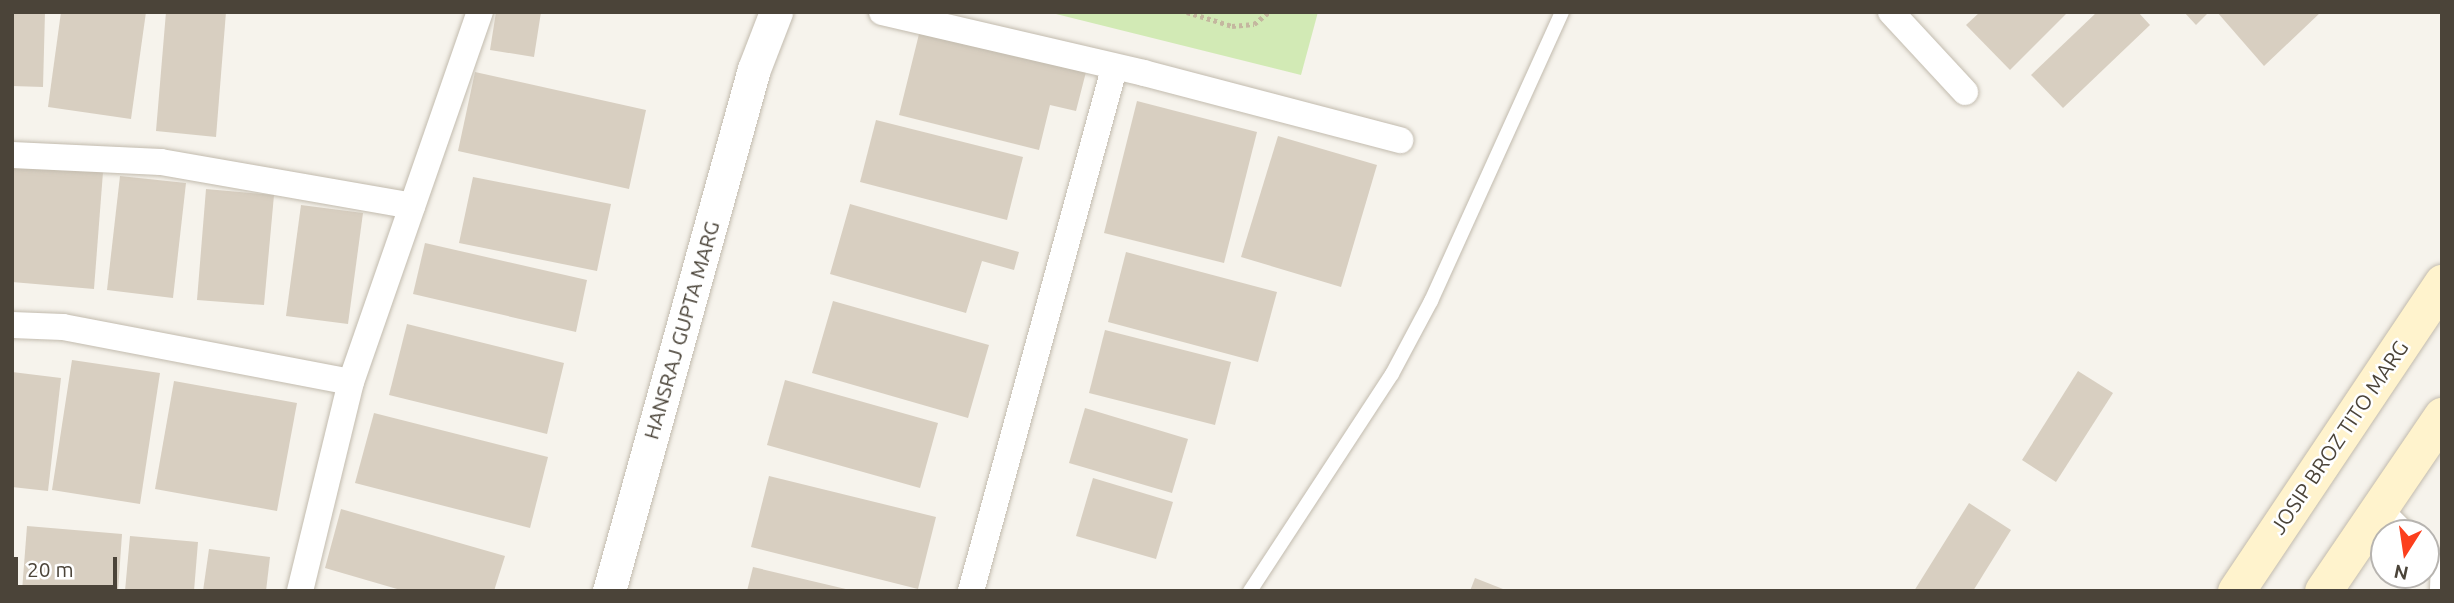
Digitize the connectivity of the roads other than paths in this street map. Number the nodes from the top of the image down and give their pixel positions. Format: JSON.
{"nodes":[{"id":1,"x":480,"y":12,"type":"edge"},
{"id":2,"x":756,"y":12,"type":"edge"},
{"id":3,"x":776,"y":12,"type":"edge"},
{"id":4,"x":882,"y":12,"type":"edge"},
{"id":5,"x":1562,"y":12,"type":"edge"},
{"id":6,"x":1891,"y":12,"type":"edge"},
{"id":7,"x":754,"y":69,"type":"junction"},
{"id":8,"x":1114,"y":69,"type":"junction"},
{"id":9,"x":1965,"y":92,"type":"dead end"},
{"id":10,"x":1400,"y":140,"type":"dead end"},
{"id":11,"x":12,"y":155,"type":"edge"},
{"id":12,"x":412,"y":206,"type":"junction"},
{"id":13,"x":2442,"y":283,"type":"edge"},
{"id":14,"x":12,"y":326,"type":"edge"},
{"id":15,"x":351,"y":382,"type":"junction"},
{"id":16,"x":2442,"y":416,"type":"edge"},
{"id":17,"x":2382,"y":504,"type":"junction"},
{"id":18,"x":2397,"y":519,"type":"edge"},
{"id":19,"x":300,"y":591,"type":"edge"},
{"id":20,"x":608,"y":591,"type":"edge"},
{"id":21,"x":971,"y":591,"type":"edge"},
{"id":22,"x":1250,"y":591,"type":"edge"},
{"id":23,"x":2236,"y":591,"type":"edge"},
{"id":24,"x":2323,"y":591,"type":"edge"}],
"edges":[{"from":1,"to":12,"type":"street"},
{"from":2,"to":7,"type":"street","name":"HANSRAJ GUPTA MARG"},
{"from":3,"to":7,"type":"street","name":"HANSRAJ GUPTA MARG"},
{"from":4,"to":8,"type":"street"},
{"from":5,"to":22,"type":"lane"},
{"from":6,"to":9,"type":"street"},
{"from":7,"to":20,"type":"street","name":"HANSRAJ GUPTA MARG"},
{"from":8,"to":10,"type":"street"},
{"from":8,"to":21,"type":"street"},
{"from":11,"to":12,"type":"street"},
{"from":12,"to":15,"type":"street"},
{"from":13,"to":23,"type":"main road","name":"JOSIP BROZ TITO MARG"},
{"from":14,"to":15,"type":"street"},
{"from":15,"to":19,"type":"street"},
{"from":16,"to":17,"type":"main road"},
{"from":17,"to":18,"type":"lane"},
{"from":17,"to":24,"type":"main road"}]}
